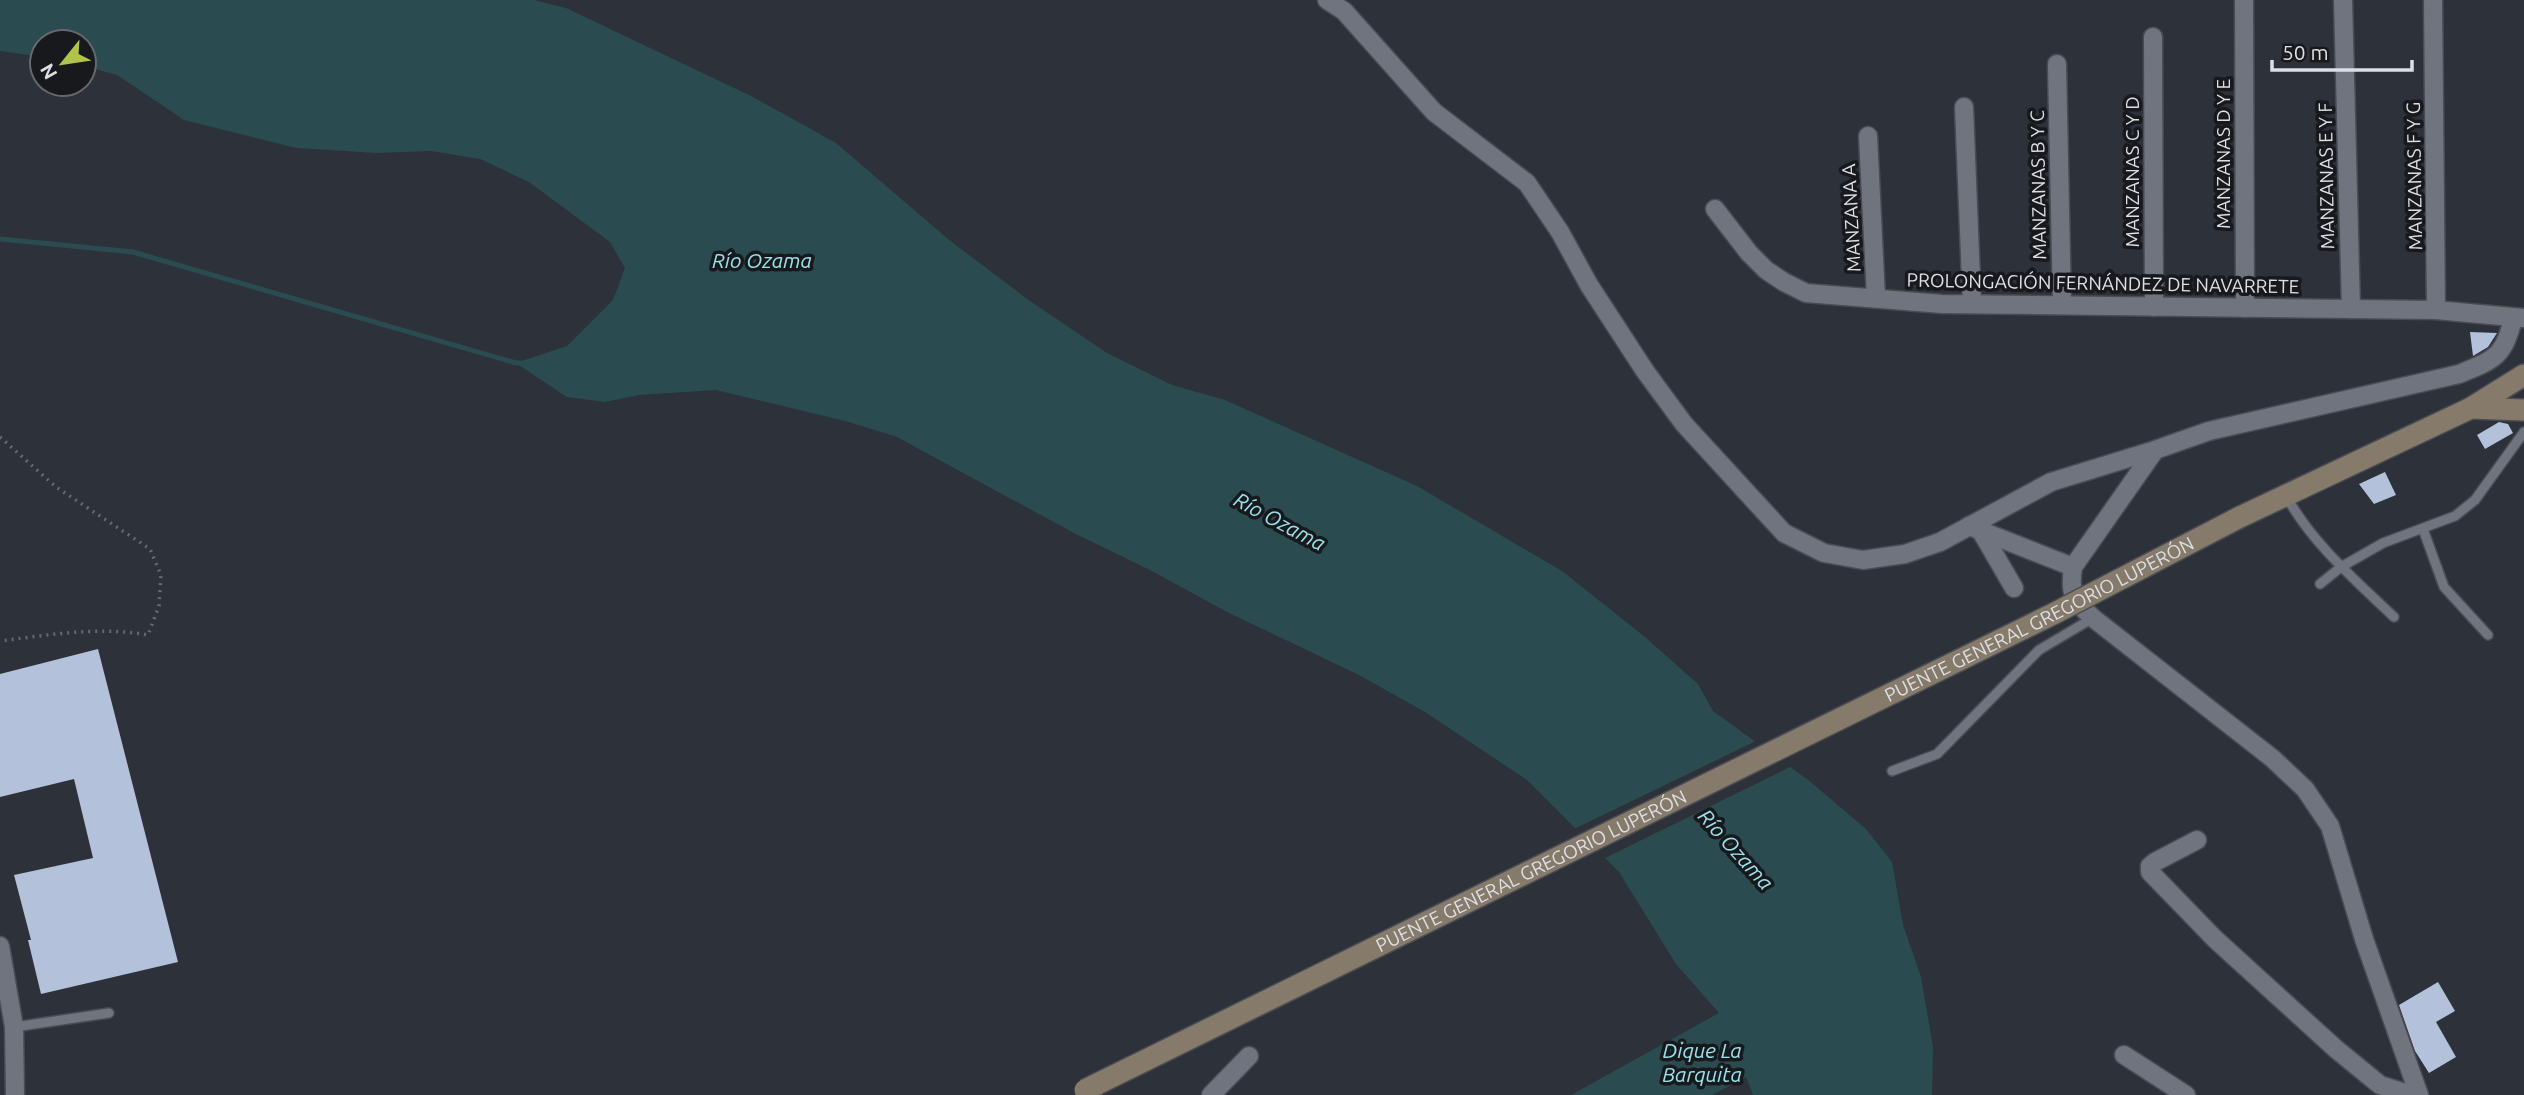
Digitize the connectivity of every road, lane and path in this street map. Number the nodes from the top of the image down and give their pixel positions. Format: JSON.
{"nodes":[{"id":1,"x":1327,"y":0,"type":"edge"},
{"id":2,"x":2244,"y":0,"type":"edge"},
{"id":3,"x":2343,"y":0,"type":"edge"},
{"id":4,"x":2433,"y":0,"type":"edge"},
{"id":5,"x":1346,"y":6,"type":"edge"},
{"id":6,"x":2152,"y":37,"type":"dead end"},
{"id":7,"x":2057,"y":64,"type":"dead end"},
{"id":8,"x":1964,"y":107,"type":"dead end"},
{"id":9,"x":1868,"y":136,"type":"dead end"},
{"id":10,"x":1715,"y":209,"type":"dead end"},
{"id":11,"x":1876,"y":298,"type":"junction"},
{"id":12,"x":1972,"y":304,"type":"junction"},
{"id":13,"x":2062,"y":305,"type":"junction"},
{"id":14,"x":2154,"y":307,"type":"junction"},
{"id":15,"x":2245,"y":308,"type":"junction"},
{"id":16,"x":2351,"y":309,"type":"junction"},
{"id":17,"x":2436,"y":310,"type":"junction"},
{"id":18,"x":2519,"y":318,"type":"edge"},
{"id":19,"x":2524,"y":375,"type":"edge"},
{"id":20,"x":2471,"y":408,"type":"junction"},
{"id":21,"x":2524,"y":410,"type":"edge"},
{"id":22,"x":2524,"y":432,"type":"edge"},
{"id":23,"x":0,"y":438,"type":"edge"},
{"id":24,"x":2155,"y":450,"type":"junction"},
{"id":25,"x":2285,"y":494,"type":"junction"},
{"id":26,"x":1975,"y":529,"type":"junction"},
{"id":27,"x":2423,"y":529,"type":"junction"},
{"id":28,"x":2073,"y":567,"type":"junction"},
{"id":29,"x":2341,"y":567,"type":"junction"},
{"id":30,"x":2320,"y":584,"type":"dead end"},
{"id":31,"x":2014,"y":588,"type":"dead end"},
{"id":32,"x":2394,"y":617,"type":"dead end"},
{"id":33,"x":2093,"y":618,"type":"junction"},
{"id":34,"x":2488,"y":635,"type":"dead end"},
{"id":35,"x":0,"y":641,"type":"edge"},
{"id":36,"x":1892,"y":771,"type":"dead end"},
{"id":37,"x":2196,"y":840,"type":"dead end"},
{"id":38,"x":0,"y":946,"type":"edge"},
{"id":39,"x":109,"y":1013,"type":"dead end"},
{"id":40,"x":14,"y":1027,"type":"junction"},
{"id":41,"x":2124,"y":1055,"type":"dead end"},
{"id":42,"x":1249,"y":1056,"type":"dead end"},
{"id":43,"x":1080,"y":1093,"type":"edge"},
{"id":44,"x":15,"y":1095,"type":"edge"},
{"id":45,"x":1211,"y":1095,"type":"edge"},
{"id":46,"x":2186,"y":1095,"type":"edge"},
{"id":47,"x":2412,"y":1095,"type":"edge"},
{"id":48,"x":2419,"y":1095,"type":"edge"}],
"edges":[{"from":1,"to":5,"type":"street"},
{"from":2,"to":15,"type":"street","name":"MANZANAS D Y E"},
{"from":3,"to":16,"type":"street","name":"MANZANAS E Y F"},
{"from":4,"to":17,"type":"street","name":"MANZANAS F Y G"},
{"from":5,"to":26,"type":"street"},
{"from":6,"to":14,"type":"street","name":"MANZANAS C Y D"},
{"from":7,"to":13,"type":"street","name":"MANZANAS B Y C"},
{"from":8,"to":12,"type":"street"},
{"from":9,"to":11,"type":"street","name":"MANZANA A"},
{"from":10,"to":11,"type":"street","name":"PROLONGACIÓN FERNÁNDEZ DE NAVARRETE"},
{"from":11,"to":12,"type":"street","name":"PROLONGACIÓN FERNÁNDEZ DE NAVARRETE"},
{"from":12,"to":13,"type":"street","name":"PROLONGACIÓN FERNÁNDEZ DE NAVARRETE"},
{"from":13,"to":14,"type":"street","name":"PROLONGACIÓN FERNÁNDEZ DE NAVARRETE"},
{"from":14,"to":15,"type":"street","name":"PROLONGACIÓN FERNÁNDEZ DE NAVARRETE"},
{"from":15,"to":16,"type":"street","name":"PROLONGACIÓN FERNÁNDEZ DE NAVARRETE"},
{"from":16,"to":17,"type":"street","name":"PROLONGACIÓN FERNÁNDEZ DE NAVARRETE"},
{"from":17,"to":18,"type":"street","name":"PROLONGACIÓN FERNÁNDEZ DE NAVARRETE"},
{"from":18,"to":24,"type":"street"},
{"from":19,"to":20,"type":"street","name":"PUENTE GENERAL GREGORIO LUPERÓN"},
{"from":20,"to":21,"type":"street"},
{"from":20,"to":25,"type":"street","name":"PUENTE GENERAL GREGORIO LUPERÓN"},
{"from":22,"to":27,"type":"lane"},
{"from":23,"to":35,"type":"path"},
{"from":24,"to":26,"type":"street"},
{"from":24,"to":28,"type":"street"},
{"from":25,"to":29,"type":"lane"},
{"from":25,"to":43,"type":"street","name":"PUENTE GENERAL GREGORIO LUPERÓN","bridge":true},
{"from":26,"to":28,"type":"street"},
{"from":26,"to":31,"type":"street"},
{"from":27,"to":29,"type":"lane"},
{"from":27,"to":34,"type":"lane"},
{"from":28,"to":33,"type":"street"},
{"from":29,"to":30,"type":"lane"},
{"from":29,"to":32,"type":"lane"},
{"from":33,"to":36,"type":"lane"},
{"from":33,"to":48,"type":"street"},
{"from":37,"to":47,"type":"street"},
{"from":38,"to":40,"type":"street"},
{"from":39,"to":40,"type":"lane"},
{"from":40,"to":44,"type":"street"},
{"from":41,"to":46,"type":"street"},
{"from":42,"to":45,"type":"street"}]}
